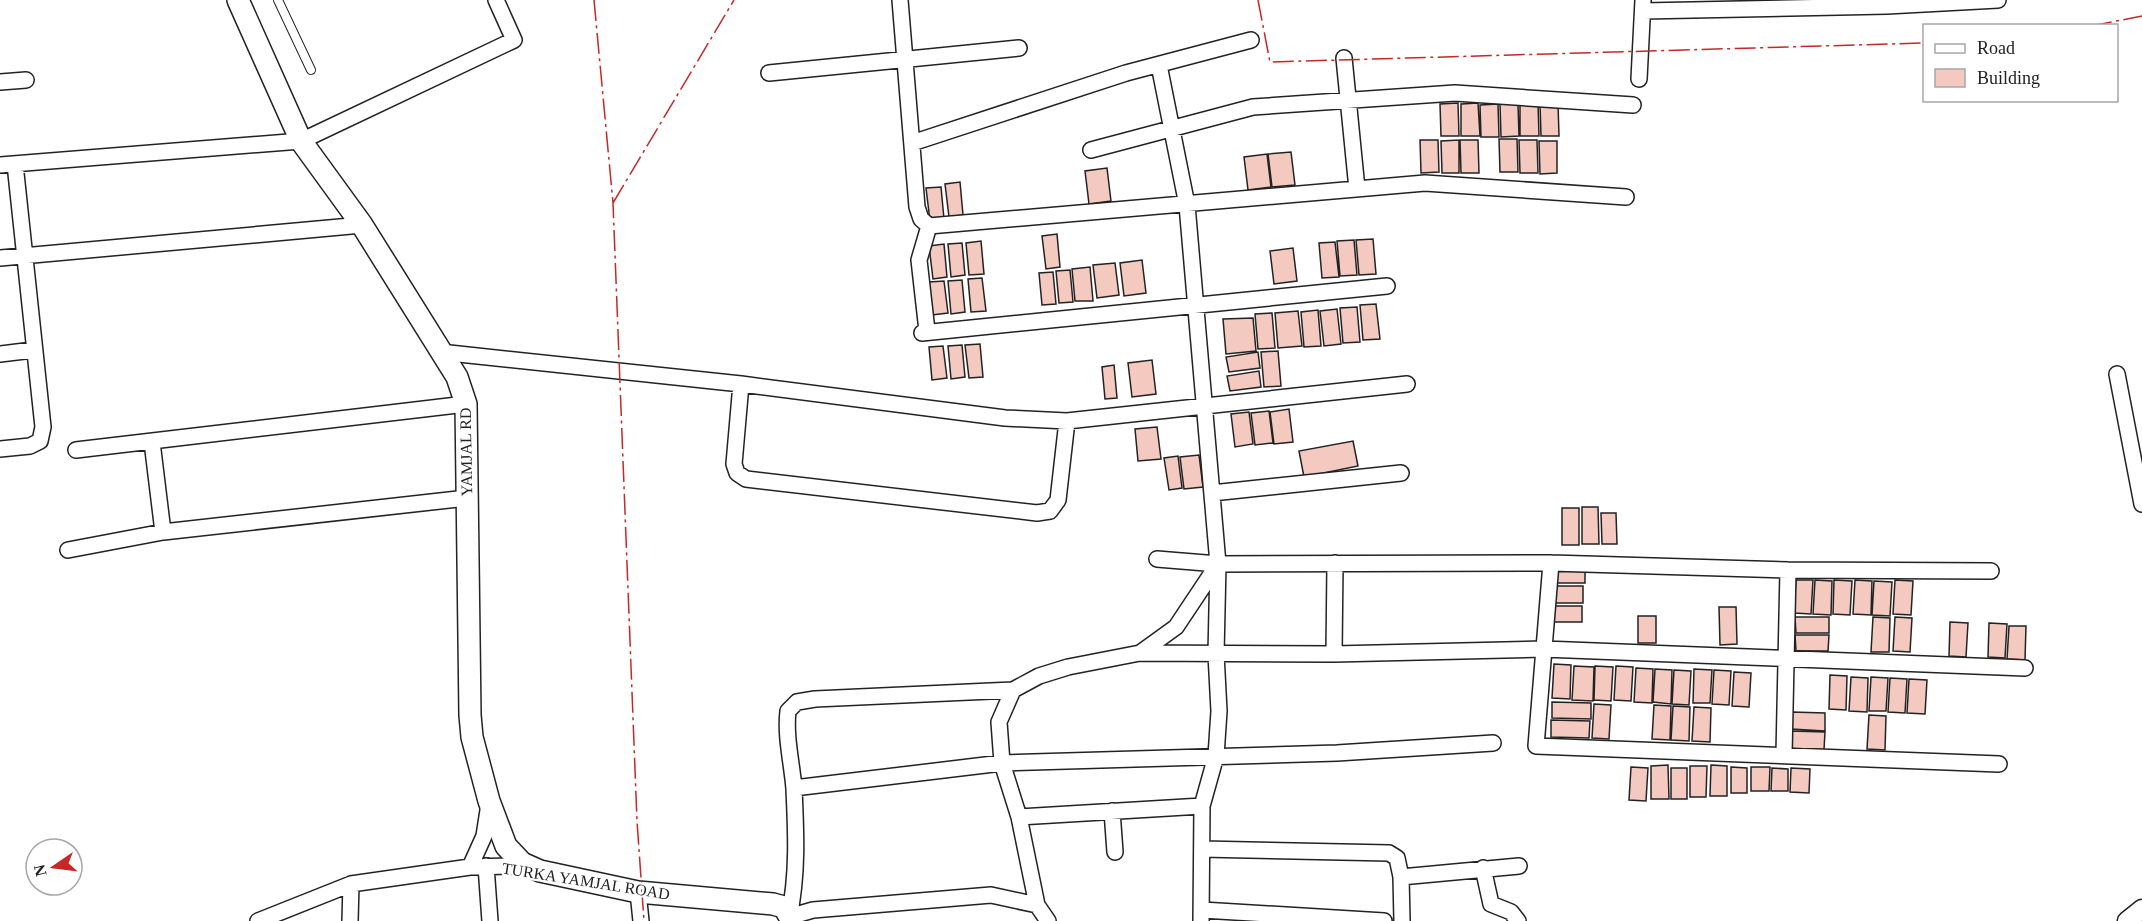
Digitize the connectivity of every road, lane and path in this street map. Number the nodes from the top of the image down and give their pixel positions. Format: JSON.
{"nodes":[{"id":1,"x":238,"y":0,"type":"edge"},
{"id":2,"x":278,"y":0,"type":"edge"},
{"id":3,"x":496,"y":0,"type":"edge"},
{"id":4,"x":900,"y":0,"type":"edge"},
{"id":5,"x":1998,"y":0,"type":"edge"},
{"id":6,"x":1643,"y":6,"type":"edge"},
{"id":7,"x":1251,"y":40,"type":"dead end"},
{"id":8,"x":1019,"y":48,"type":"dead end"},
{"id":9,"x":905,"y":58,"type":"junction"},
{"id":10,"x":1344,"y":58,"type":"dead end"},
{"id":11,"x":1160,"y":65,"type":"junction"},
{"id":12,"x":311,"y":70,"type":"dead end"},
{"id":13,"x":770,"y":73,"type":"dead end"},
{"id":14,"x":1639,"y":79,"type":"dead end"},
{"id":15,"x":26,"y":80,"type":"dead end"},
{"id":16,"x":0,"y":82,"type":"edge"},
{"id":17,"x":1348,"y":100,"type":"junction"},
{"id":18,"x":1633,"y":105,"type":"dead end"},
{"id":19,"x":1172,"y":127,"type":"junction"},
{"id":20,"x":301,"y":141,"type":"junction"},
{"id":21,"x":912,"y":143,"type":"junction"},
{"id":22,"x":1091,"y":150,"type":"dead end"},
{"id":23,"x":8,"y":165,"type":"edge"},
{"id":24,"x":1357,"y":189,"type":"junction"},
{"id":25,"x":1626,"y":197,"type":"dead end"},
{"id":26,"x":1187,"y":205,"type":"junction"},
{"id":27,"x":362,"y":225,"type":"junction"},
{"id":28,"x":929,"y":226,"type":"junction"},
{"id":29,"x":25,"y":256,"type":"junction"},
{"id":30,"x":0,"y":258,"type":"edge"},
{"id":31,"x":1387,"y":286,"type":"dead end"},
{"id":32,"x":1196,"y":305,"type":"junction"},
{"id":33,"x":33,"y":350,"type":"junction"},
{"id":34,"x":441,"y":352,"type":"junction"},
{"id":35,"x":0,"y":354,"type":"edge"},
{"id":36,"x":2117,"y":374,"type":"dead end"},
{"id":37,"x":741,"y":384,"type":"junction"},
{"id":38,"x":1407,"y":384,"type":"dead end"},
{"id":39,"x":466,"y":404,"type":"junction"},
{"id":40,"x":1204,"y":407,"type":"junction"},
{"id":41,"x":1067,"y":421,"type":"junction"},
{"id":42,"x":152,"y":442,"type":"junction"},
{"id":43,"x":0,"y":450,"type":"edge"},
{"id":44,"x":76,"y":450,"type":"dead end"},
{"id":45,"x":2130,"y":453,"type":"junction"},
{"id":46,"x":2142,"y":464,"type":"edge"},
{"id":47,"x":1401,"y":473,"type":"dead end"},
{"id":48,"x":1212,"y":493,"type":"junction"},
{"id":49,"x":467,"y":498,"type":"junction"},
{"id":50,"x":2142,"y":504,"type":"edge"},
{"id":51,"x":163,"y":532,"type":"junction"},
{"id":52,"x":68,"y":550,"type":"dead end"},
{"id":53,"x":1157,"y":559,"type":"dead end"},
{"id":54,"x":1551,"y":562,"type":"junction"},
{"id":55,"x":1335,"y":563,"type":"junction"},
{"id":56,"x":1218,"y":564,"type":"junction"},
{"id":57,"x":1788,"y":570,"type":"junction"},
{"id":58,"x":1990,"y":571,"type":"dead end"},
{"id":59,"x":1545,"y":649,"type":"junction"},
{"id":60,"x":1140,"y":653,"type":"junction"},
{"id":61,"x":1216,"y":654,"type":"junction"},
{"id":62,"x":1334,"y":654,"type":"junction"},
{"id":63,"x":1788,"y":657,"type":"junction"},
{"id":64,"x":2025,"y":668,"type":"dead end"},
{"id":65,"x":1013,"y":690,"type":"junction"},
{"id":66,"x":1493,"y":743,"type":"dead end"},
{"id":67,"x":1784,"y":754,"type":"junction"},
{"id":68,"x":1216,"y":756,"type":"junction"},
{"id":69,"x":1002,"y":763,"type":"junction"},
{"id":70,"x":1999,"y":764,"type":"dead end"},
{"id":71,"x":794,"y":788,"type":"junction"},
{"id":72,"x":489,"y":801,"type":"junction"},
{"id":73,"x":1202,"y":806,"type":"junction"},
{"id":74,"x":1112,"y":811,"type":"junction"},
{"id":75,"x":1018,"y":817,"type":"junction"},
{"id":76,"x":1202,"y":849,"type":"junction"},
{"id":77,"x":1115,"y":852,"type":"dead end"},
{"id":78,"x":486,"y":866,"type":"junction"},
{"id":79,"x":1519,"y":866,"type":"dead end"},
{"id":80,"x":470,"y":867,"type":"junction"},
{"id":81,"x":1483,"y":868,"type":"junction"},
{"id":82,"x":540,"y":871,"type":"junction"},
{"id":83,"x":1401,"y":877,"type":"junction"},
{"id":84,"x":351,"y":884,"type":"junction"},
{"id":85,"x":638,"y":892,"type":"junction"},
{"id":86,"x":1037,"y":905,"type":"junction"},
{"id":87,"x":2142,"y":909,"type":"edge"},
{"id":88,"x":1202,"y":916,"type":"edge"},
{"id":89,"x":790,"y":919,"type":"edge"},
{"id":90,"x":258,"y":921,"type":"edge"},
{"id":91,"x":350,"y":921,"type":"edge"},
{"id":92,"x":490,"y":921,"type":"edge"},
{"id":93,"x":641,"y":921,"type":"edge"},
{"id":94,"x":1048,"y":921,"type":"edge"},
{"id":95,"x":1384,"y":921,"type":"edge"},
{"id":96,"x":1402,"y":921,"type":"edge"},
{"id":97,"x":1518,"y":921,"type":"edge"},
{"id":98,"x":2127,"y":921,"type":"edge"}],
"edges":[{"from":1,"to":20,"type":"main road","name":"YAMJAL RD"},
{"from":2,"to":12,"type":"lane"},
{"from":3,"to":20,"type":"street"},
{"from":4,"to":9,"type":"street"},
{"from":5,"to":6,"type":"street"},
{"from":6,"to":14,"type":"street"},
{"from":7,"to":11,"type":"street"},
{"from":8,"to":9,"type":"street"},
{"from":9,"to":13,"type":"street"},
{"from":9,"to":21,"type":"street"},
{"from":10,"to":17,"type":"street"},
{"from":11,"to":19,"type":"street"},
{"from":11,"to":21,"type":"street"},
{"from":15,"to":16,"type":"street"},
{"from":17,"to":18,"type":"street"},
{"from":17,"to":19,"type":"street"},
{"from":17,"to":24,"type":"street"},
{"from":19,"to":22,"type":"street"},
{"from":19,"to":26,"type":"street"},
{"from":20,"to":23,"type":"street"},
{"from":20,"to":27,"type":"main road","name":"YAMJAL RD"},
{"from":21,"to":28,"type":"street"},
{"from":23,"to":29,"type":"street"},
{"from":24,"to":25,"type":"street"},
{"from":24,"to":26,"type":"street"},
{"from":26,"to":28,"type":"street"},
{"from":26,"to":32,"type":"street"},
{"from":27,"to":29,"type":"street"},
{"from":27,"to":34,"type":"main road","name":"YAMJAL RD"},
{"from":28,"to":32,"type":"street"},
{"from":29,"to":30,"type":"street"},
{"from":29,"to":33,"type":"street"},
{"from":31,"to":32,"type":"street"},
{"from":32,"to":40,"type":"street"},
{"from":33,"to":35,"type":"street"},
{"from":33,"to":43,"type":"street"},
{"from":34,"to":37,"type":"street"},
{"from":34,"to":39,"type":"main road","name":"YAMJAL RD"},
{"from":36,"to":45,"type":"street"},
{"from":37,"to":41,"type":"street"},
{"from":37,"to":41,"type":"street"},
{"from":38,"to":40,"type":"street"},
{"from":39,"to":42,"type":"street"},
{"from":39,"to":49,"type":"main road","name":"YAMJAL RD"},
{"from":40,"to":41,"type":"street"},
{"from":40,"to":48,"type":"street"},
{"from":42,"to":44,"type":"street"},
{"from":42,"to":51,"type":"street"},
{"from":45,"to":46,"type":"street"},
{"from":45,"to":50,"type":"street"},
{"from":47,"to":48,"type":"street"},
{"from":48,"to":56,"type":"street"},
{"from":49,"to":51,"type":"street"},
{"from":49,"to":72,"type":"main road","name":"YAMJAL RD"},
{"from":51,"to":52,"type":"street"},
{"from":53,"to":56,"type":"street"},
{"from":54,"to":55,"type":"street"},
{"from":54,"to":57,"type":"street"},
{"from":54,"to":59,"type":"street"},
{"from":55,"to":56,"type":"street"},
{"from":55,"to":62,"type":"street"},
{"from":56,"to":60,"type":"street"},
{"from":56,"to":61,"type":"street"},
{"from":57,"to":58,"type":"street"},
{"from":57,"to":63,"type":"street"},
{"from":59,"to":62,"type":"street"},
{"from":59,"to":63,"type":"street"},
{"from":59,"to":67,"type":"street"},
{"from":60,"to":61,"type":"street"},
{"from":60,"to":65,"type":"street"},
{"from":61,"to":62,"type":"street"},
{"from":61,"to":68,"type":"street"},
{"from":63,"to":64,"type":"street"},
{"from":63,"to":67,"type":"street"},
{"from":65,"to":69,"type":"street"},
{"from":65,"to":71,"type":"street"},
{"from":66,"to":68,"type":"street"},
{"from":67,"to":70,"type":"street"},
{"from":68,"to":69,"type":"street"},
{"from":68,"to":73,"type":"street"},
{"from":69,"to":71,"type":"street"},
{"from":69,"to":75,"type":"street"},
{"from":71,"to":89,"type":"street"},
{"from":72,"to":80,"type":"street"},
{"from":72,"to":82,"type":"main road","name":"YAMJAL RD"},
{"from":73,"to":74,"type":"street"},
{"from":73,"to":76,"type":"street"},
{"from":74,"to":75,"type":"street"},
{"from":74,"to":77,"type":"street"},
{"from":75,"to":86,"type":"street"},
{"from":76,"to":83,"type":"street"},
{"from":76,"to":88,"type":"street"},
{"from":78,"to":80,"type":"street","name":"TURKA YAMJAL ROAD"},
{"from":78,"to":82,"type":"street","name":"TURKA YAMJAL ROAD"},
{"from":78,"to":92,"type":"street"},
{"from":79,"to":81,"type":"street"},
{"from":80,"to":84,"type":"street","name":"TURKA YAMJAL ROAD"},
{"from":81,"to":83,"type":"street"},
{"from":81,"to":97,"type":"street"},
{"from":82,"to":85,"type":"main road","name":"TURKA YAMJAL ROAD"},
{"from":83,"to":96,"type":"street"},
{"from":84,"to":90,"type":"street","name":"TURKA YAMJAL ROAD"},
{"from":84,"to":91,"type":"street"},
{"from":85,"to":89,"type":"main road","name":"TURKA YAMJAL ROAD"},
{"from":85,"to":93,"type":"street"},
{"from":86,"to":89,"type":"street"},
{"from":86,"to":94,"type":"street"},
{"from":87,"to":98,"type":"street"},
{"from":88,"to":95,"type":"street"}]}
